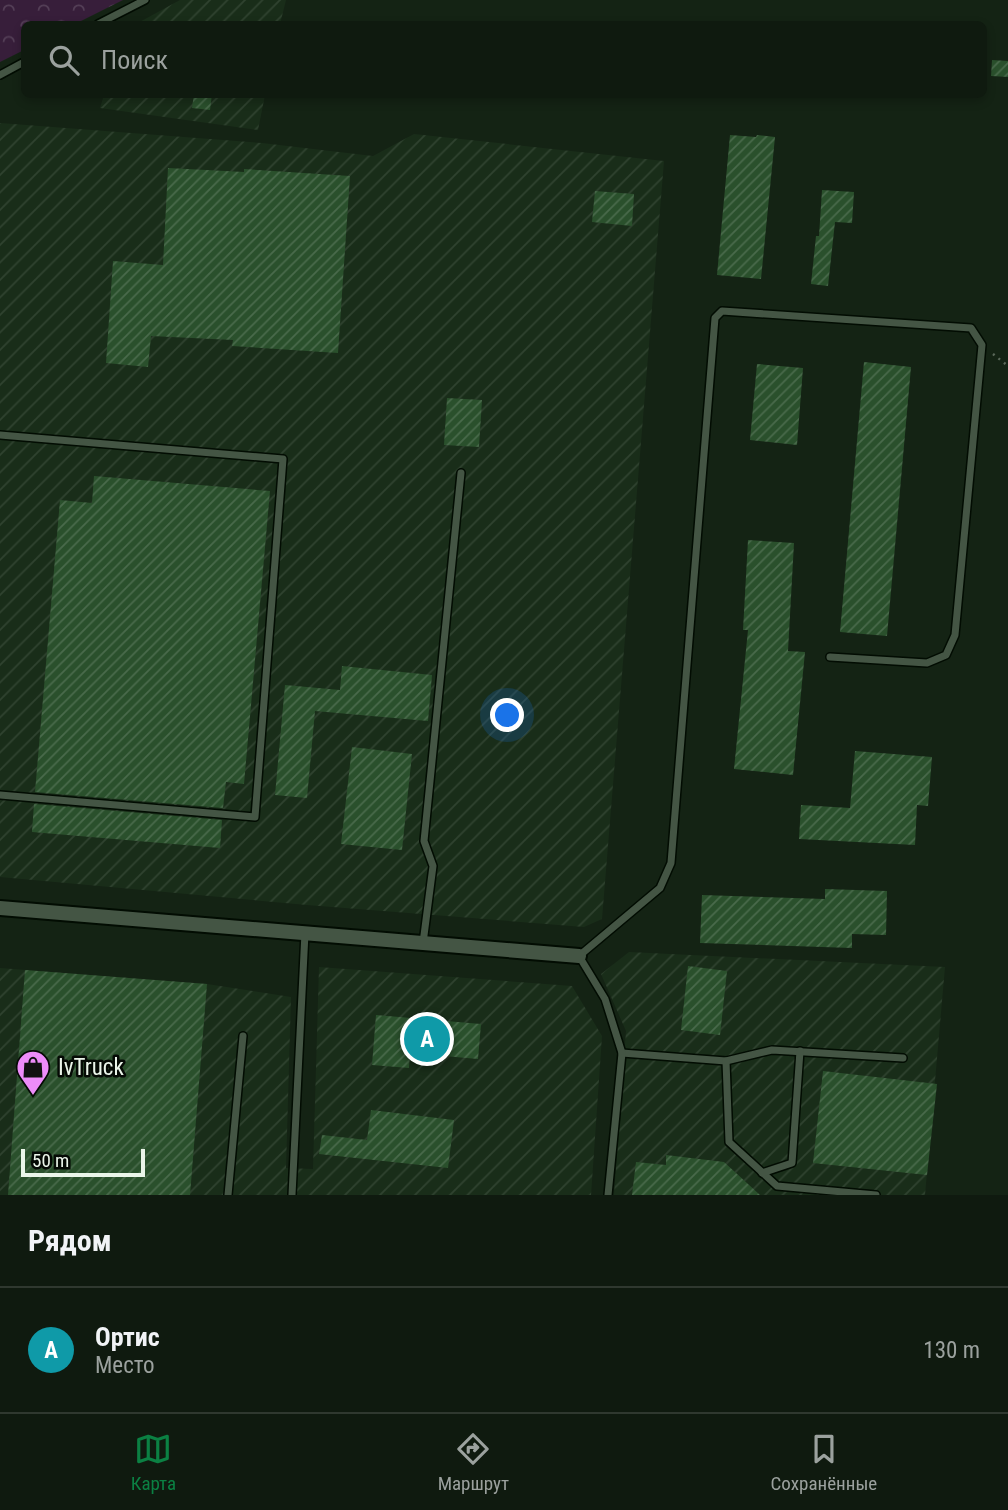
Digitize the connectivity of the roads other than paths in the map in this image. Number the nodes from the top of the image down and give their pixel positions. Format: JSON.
{"nodes":[{"id":1,"x":145,"y":0,"type":"edge"},
{"id":2,"x":104,"y":21,"type":"edge"},
{"id":3,"x":21,"y":64,"type":"edge"},
{"id":4,"x":0,"y":75,"type":"edge"},
{"id":5,"x":0,"y":435,"type":"edge"},
{"id":6,"x":461,"y":472,"type":"dead end"},
{"id":7,"x":830,"y":657,"type":"dead end"},
{"id":8,"x":0,"y":794,"type":"edge"},
{"id":9,"x":0,"y":908,"type":"edge"},
{"id":10,"x":305,"y":932,"type":"junction"},
{"id":11,"x":423,"y":943,"type":"junction"},
{"id":12,"x":579,"y":956,"type":"junction"},
{"id":13,"x":243,"y":1036,"type":"dead end"},
{"id":14,"x":800,"y":1051,"type":"junction"},
{"id":15,"x":622,"y":1053,"type":"junction"},
{"id":16,"x":903,"y":1058,"type":"dead end"},
{"id":17,"x":726,"y":1061,"type":"junction"},
{"id":18,"x":762,"y":1172,"type":"junction"},
{"id":19,"x":228,"y":1195,"type":"edge"},
{"id":20,"x":292,"y":1195,"type":"edge"},
{"id":21,"x":608,"y":1195,"type":"edge"},
{"id":22,"x":876,"y":1195,"type":"edge"}],
"edges":[{"from":1,"to":2,"type":"lane"},
{"from":3,"to":4,"type":"lane"},
{"from":5,"to":8,"type":"lane"},
{"from":6,"to":11,"type":"lane"},
{"from":7,"to":12,"type":"lane"},
{"from":9,"to":10,"type":"street"},
{"from":10,"to":11,"type":"street"},
{"from":10,"to":20,"type":"lane"},
{"from":11,"to":12,"type":"street"},
{"from":12,"to":15,"type":"lane"},
{"from":13,"to":19,"type":"lane"},
{"from":14,"to":16,"type":"lane"},
{"from":14,"to":17,"type":"lane"},
{"from":14,"to":18,"type":"lane"},
{"from":15,"to":17,"type":"lane"},
{"from":15,"to":21,"type":"lane"},
{"from":17,"to":18,"type":"lane"},
{"from":18,"to":22,"type":"lane"}]}
